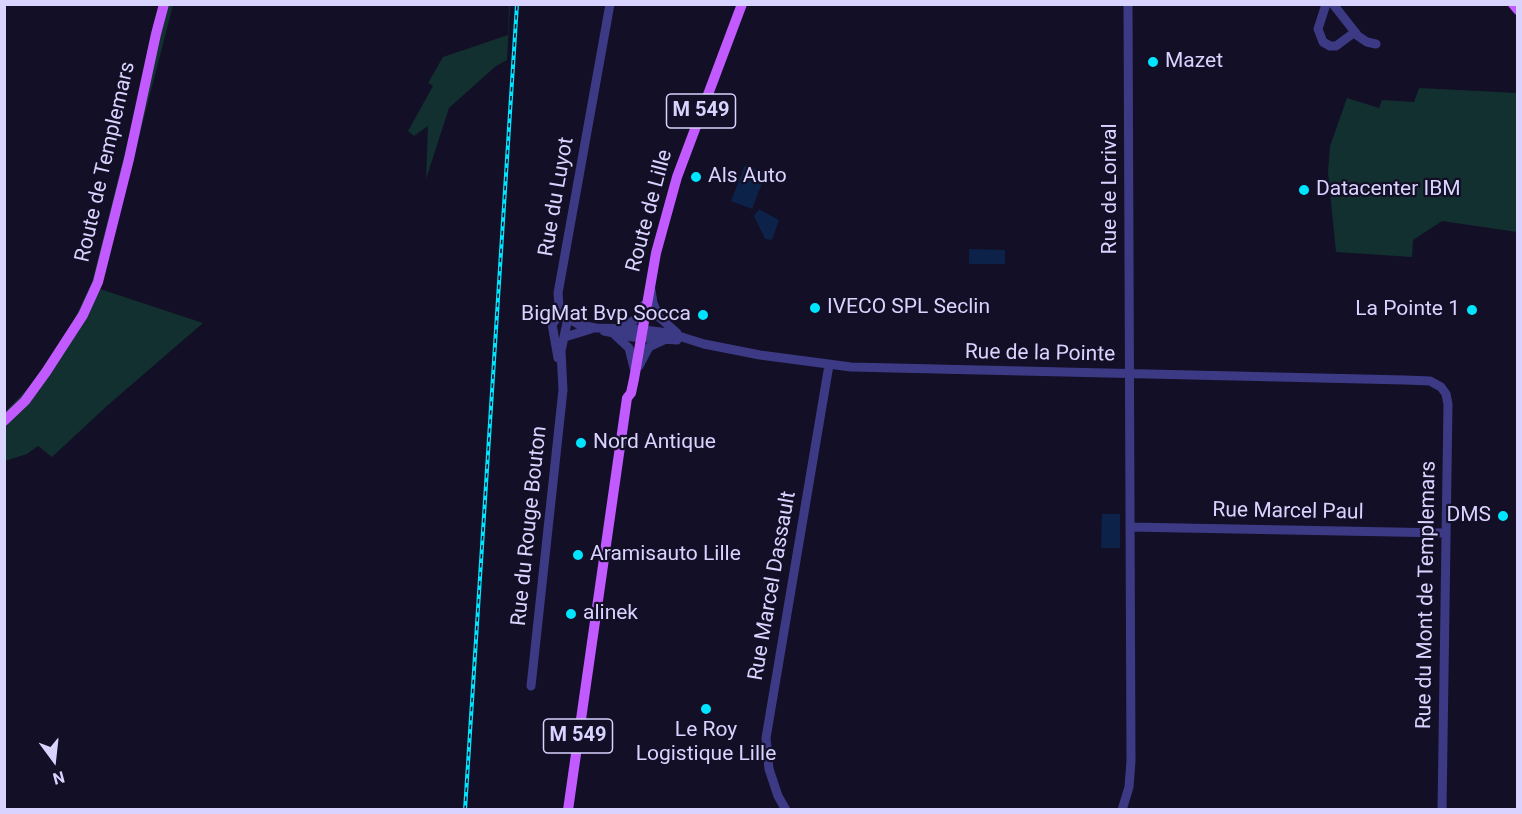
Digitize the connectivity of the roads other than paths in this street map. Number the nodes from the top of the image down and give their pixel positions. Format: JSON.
{"nodes":[{"id":1,"x":164,"y":4,"type":"edge"},
{"id":2,"x":610,"y":4,"type":"edge"},
{"id":3,"x":742,"y":4,"type":"edge"},
{"id":4,"x":1128,"y":4,"type":"edge"},
{"id":5,"x":1326,"y":4,"type":"edge"},
{"id":6,"x":1333,"y":4,"type":"edge"},
{"id":7,"x":1513,"y":4,"type":"edge"},
{"id":8,"x":1518,"y":10,"type":"edge"},
{"id":9,"x":1355,"y":32,"type":"junction"},
{"id":10,"x":1376,"y":44,"type":"dead end"},
{"id":11,"x":650,"y":285,"type":"junction"},
{"id":12,"x":566,"y":315,"type":"junction"},
{"id":13,"x":596,"y":328,"type":"junction"},
{"id":14,"x":552,"y":329,"type":"junction"},
{"id":15,"x":616,"y":331,"type":"junction"},
{"id":16,"x":642,"y":334,"type":"junction"},
{"id":17,"x":675,"y":337,"type":"junction"},
{"id":18,"x":565,"y":338,"type":"junction"},
{"id":19,"x":829,"y":365,"type":"junction"},
{"id":20,"x":562,"y":371,"type":"junction"},
{"id":21,"x":1130,"y":374,"type":"junction"},
{"id":22,"x":634,"y":379,"type":"junction"},
{"id":23,"x":1439,"y":385,"type":"joint"},
{"id":24,"x":4,"y":422,"type":"edge"},
{"id":25,"x":1130,"y":526,"type":"junction"},
{"id":26,"x":1446,"y":533,"type":"junction"},
{"id":27,"x":531,"y":686,"type":"dead end"},
{"id":28,"x":568,"y":810,"type":"edge"},
{"id":29,"x":786,"y":810,"type":"edge"},
{"id":30,"x":1122,"y":810,"type":"edge"},
{"id":31,"x":1442,"y":810,"type":"edge"}],
"edges":[{"from":1,"to":24,"type":"main road","name":"Route de Templemars"},
{"from":2,"to":12,"type":"street","name":"Rue du Luyot"},
{"from":3,"to":11,"type":"main road","name":"Route de Lille","number":"M 549"},
{"from":4,"to":21,"type":"street","name":"Rue de Lorival"},
{"from":5,"to":9,"type":"street"},
{"from":6,"to":9,"type":"street"},
{"from":7,"to":8,"type":"main road"},
{"from":9,"to":10,"type":"street"},
{"from":11,"to":15,"type":"street"},
{"from":11,"to":16,"type":"main road","name":"Route de Lille","number":"M 549"},
{"from":11,"to":17,"type":"street"},
{"from":12,"to":13,"type":"street"},
{"from":12,"to":14,"type":"street"},
{"from":12,"to":18,"type":"street","name":"Rue du Rouge Bouton"},
{"from":13,"to":15,"type":"street"},
{"from":13,"to":18,"type":"street"},
{"from":14,"to":18,"type":"street"},
{"from":14,"to":20,"type":"street","name":"Rue du Rouge Bouton"},
{"from":15,"to":16,"type":"street"},
{"from":15,"to":22,"type":"street"},
{"from":16,"to":17,"type":"street"},
{"from":16,"to":22,"type":"main road","number":"M 549"},
{"from":17,"to":19,"type":"street","name":"Rue de la Pointe"},
{"from":17,"to":22,"type":"street"},
{"from":18,"to":20,"type":"street","name":"Rue du Rouge Bouton"},
{"from":19,"to":21,"type":"street","name":"Rue de la Pointe"},
{"from":19,"to":29,"type":"street","name":"Rue Marcel Dassault"},
{"from":20,"to":27,"type":"street","name":"Rue du Rouge Bouton"},
{"from":21,"to":23,"type":"street","name":"Rue de la Pointe"},
{"from":21,"to":25,"type":"street"},
{"from":22,"to":28,"type":"main road","number":"M 549"},
{"from":23,"to":26,"type":"street","name":"Rue du Mont de Templemars"},
{"from":25,"to":26,"type":"street","name":"Rue Marcel Paul"},
{"from":25,"to":30,"type":"street"},
{"from":26,"to":31,"type":"street","name":"Rue du Mont de Templemars"}]}
